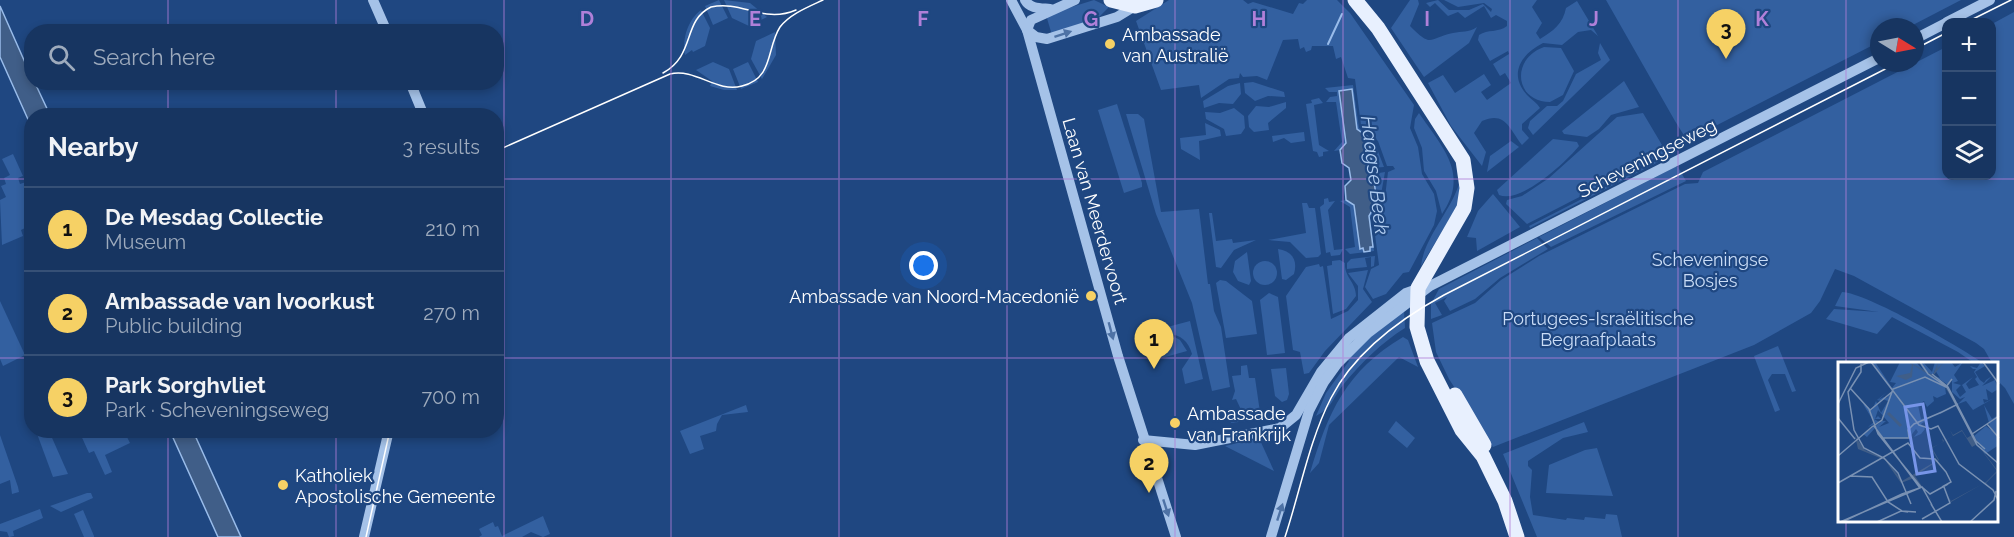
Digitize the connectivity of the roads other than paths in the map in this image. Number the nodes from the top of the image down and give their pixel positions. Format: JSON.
{"nodes":[{"id":1,"x":373,"y":0,"type":"edge"},
{"id":2,"x":1011,"y":0,"type":"edge"},
{"id":3,"x":1025,"y":0,"type":"edge"},
{"id":4,"x":1076,"y":0,"type":"edge"},
{"id":5,"x":1156,"y":0,"type":"edge"},
{"id":6,"x":1355,"y":0,"type":"edge"},
{"id":7,"x":1990,"y":0,"type":"edge"},
{"id":8,"x":1114,"y":1,"type":"edge"},
{"id":9,"x":1135,"y":6,"type":"junction"},
{"id":10,"x":1050,"y":9,"type":"junction"},
{"id":11,"x":1956,"y":18,"type":"edge"},
{"id":12,"x":1101,"y":22,"type":"junction"},
{"id":13,"x":384,"y":24,"type":"edge"},
{"id":14,"x":1942,"y":26,"type":"edge"},
{"id":15,"x":1027,"y":30,"type":"junction"},
{"id":16,"x":1924,"y":34,"type":"edge"},
{"id":17,"x":1870,"y":62,"type":"edge"},
{"id":18,"x":413,"y":90,"type":"edge"},
{"id":19,"x":421,"y":108,"type":"edge"},
{"id":20,"x":1422,"y":290,"type":"junction"},
{"id":21,"x":387,"y":438,"type":"edge"},
{"id":22,"x":1143,"y":440,"type":"junction"},
{"id":23,"x":364,"y":537,"type":"edge"},
{"id":24,"x":1176,"y":537,"type":"edge"},
{"id":25,"x":1271,"y":537,"type":"edge"},
{"id":26,"x":1517,"y":537,"type":"edge"},
{"id":27,"x":1526,"y":537,"type":"edge"}],
"edges":[{"from":1,"to":13,"type":"street"},
{"from":2,"to":15,"type":"street","name":"Laan van Meerdervoort"},
{"from":3,"to":10,"type":"street"},
{"from":4,"to":10,"type":"street"},
{"from":5,"to":9,"type":"main road"},
{"from":6,"to":20,"type":"main road"},
{"from":7,"to":11,"type":"street"},
{"from":8,"to":9,"type":"main road"},
{"from":8,"to":12,"type":"street"},
{"from":9,"to":12,"type":"street"},
{"from":10,"to":15,"type":"street"},
{"from":15,"to":12,"type":"street","one_way":true},
{"from":14,"to":16,"type":"street"},
{"from":15,"to":22,"type":"street","name":"Laan van Meerdervoort","one_way":true},
{"from":17,"to":20,"type":"street","name":"Scheveningseweg"},
{"from":18,"to":19,"type":"street"},
{"from":20,"to":22,"type":"street"},
{"from":25,"to":20,"type":"street","one_way":true},
{"from":20,"to":26,"type":"main road"},
{"from":20,"to":27,"type":"main road"},
{"from":21,"to":23,"type":"street"},
{"from":22,"to":24,"type":"street","name":"Laan van Meerdervoort","one_way":true}]}
